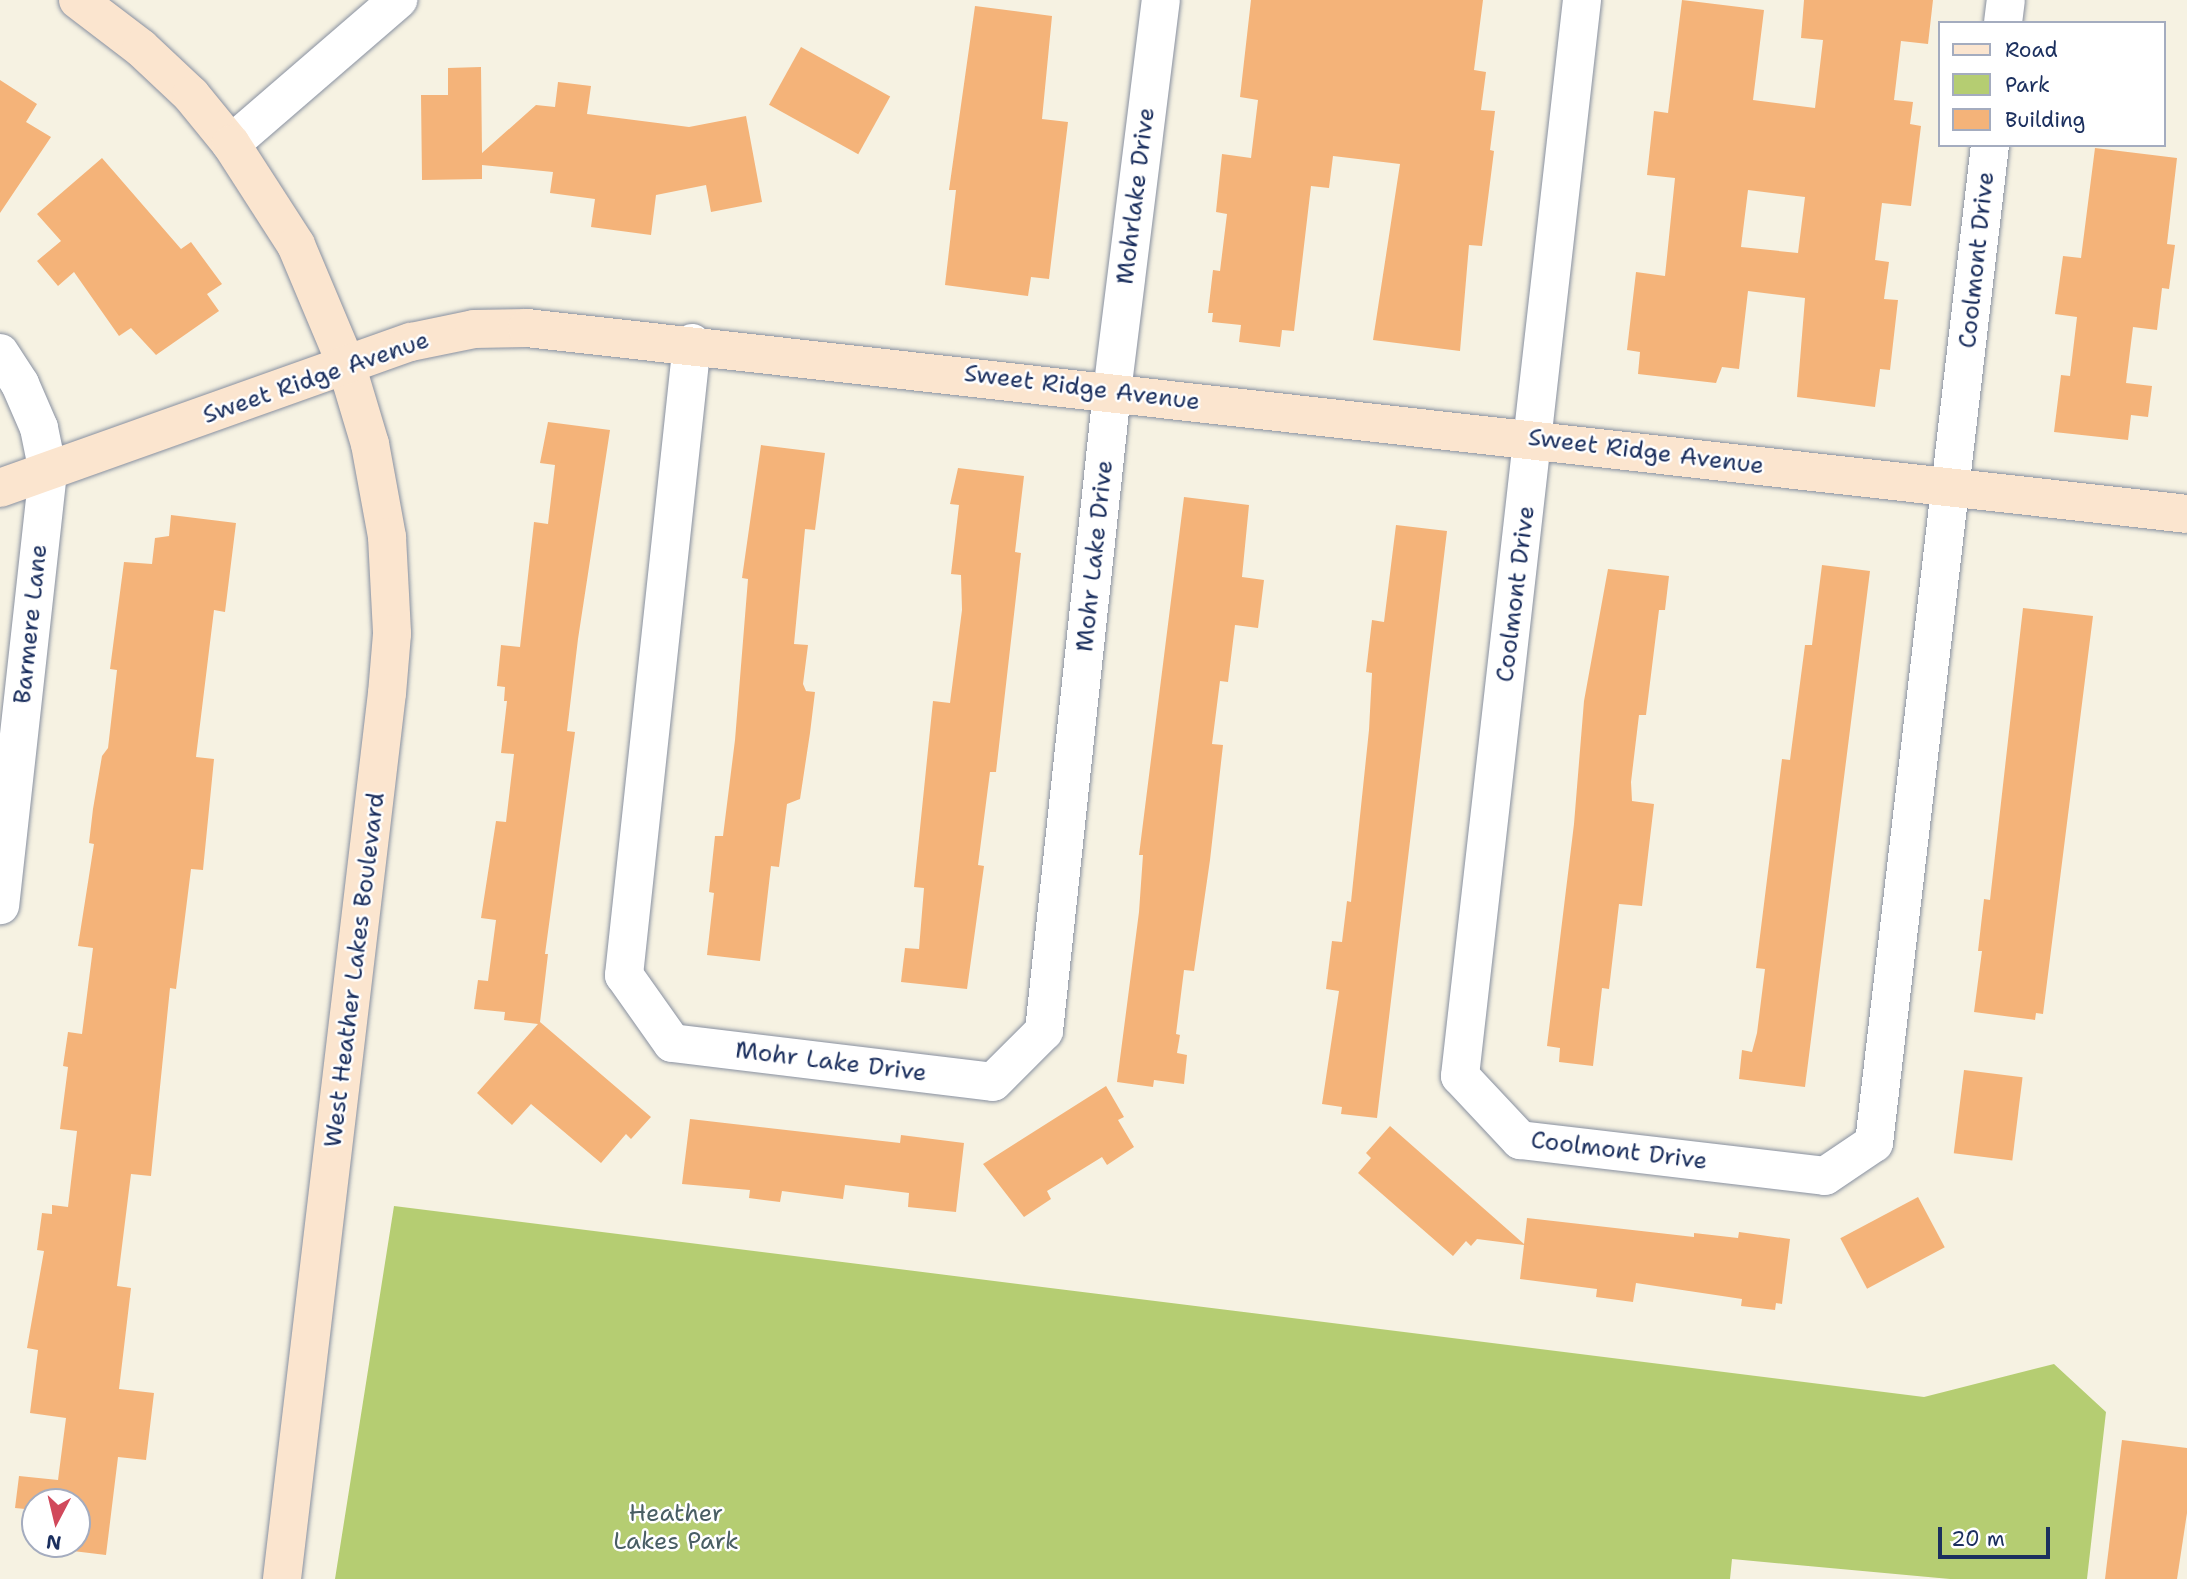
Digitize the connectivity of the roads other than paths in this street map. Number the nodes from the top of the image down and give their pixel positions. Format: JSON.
{"nodes":[{"id":1,"x":78,"y":0,"type":"edge"},
{"id":2,"x":398,"y":0,"type":"edge"},
{"id":3,"x":1161,"y":0,"type":"edge"},
{"id":4,"x":1583,"y":0,"type":"edge"},
{"id":5,"x":2006,"y":0,"type":"edge"},
{"id":6,"x":2003,"y":21,"type":"edge"},
{"id":7,"x":231,"y":144,"type":"junction"},
{"id":8,"x":1990,"y":147,"type":"edge"},
{"id":9,"x":692,"y":343,"type":"junction"},
{"id":10,"x":0,"y":354,"type":"edge"},
{"id":11,"x":346,"y":364,"type":"junction"},
{"id":12,"x":1112,"y":392,"type":"junction"},
{"id":13,"x":1535,"y":439,"type":"junction"},
{"id":14,"x":48,"y":472,"type":"junction"},
{"id":15,"x":0,"y":488,"type":"edge"},
{"id":16,"x":1952,"y":488,"type":"junction"},
{"id":17,"x":2187,"y":514,"type":"edge"},
{"id":18,"x":0,"y":905,"type":"edge"},
{"id":19,"x":282,"y":1579,"type":"edge"}],
"edges":[{"from":1,"to":7,"type":"street","name":"West Heather Lakes Boulevard"},
{"from":2,"to":7,"type":"street"},
{"from":3,"to":12,"type":"street","name":"Mohrlake Drive"},
{"from":4,"to":13,"type":"street","name":"Coolmont Drive"},
{"from":5,"to":6,"type":"street"},
{"from":7,"to":11,"type":"street","name":"West Heather Lakes Boulevard"},
{"from":8,"to":16,"type":"street","name":"Coolmont Drive"},
{"from":9,"to":11,"type":"street","name":"Sweet Ridge Avenue"},
{"from":9,"to":12,"type":"street","name":"Sweet Ridge Avenue"},
{"from":9,"to":12,"type":"street","name":"Mohr Lake Drive"},
{"from":10,"to":14,"type":"street","name":"Barmere Lane"},
{"from":11,"to":14,"type":"street","name":"Sweet Ridge Avenue"},
{"from":11,"to":19,"type":"street","name":"West Heather Lakes Boulevard"},
{"from":12,"to":13,"type":"street","name":"Sweet Ridge Avenue"},
{"from":13,"to":16,"type":"street","name":"Sweet Ridge Avenue"},
{"from":13,"to":16,"type":"street","name":"Coolmont Drive"},
{"from":14,"to":15,"type":"street","name":"Sweet Ridge Avenue"},
{"from":14,"to":18,"type":"street","name":"Barmere Lane"},
{"from":16,"to":17,"type":"street","name":"Sweet Ridge Avenue"}]}
